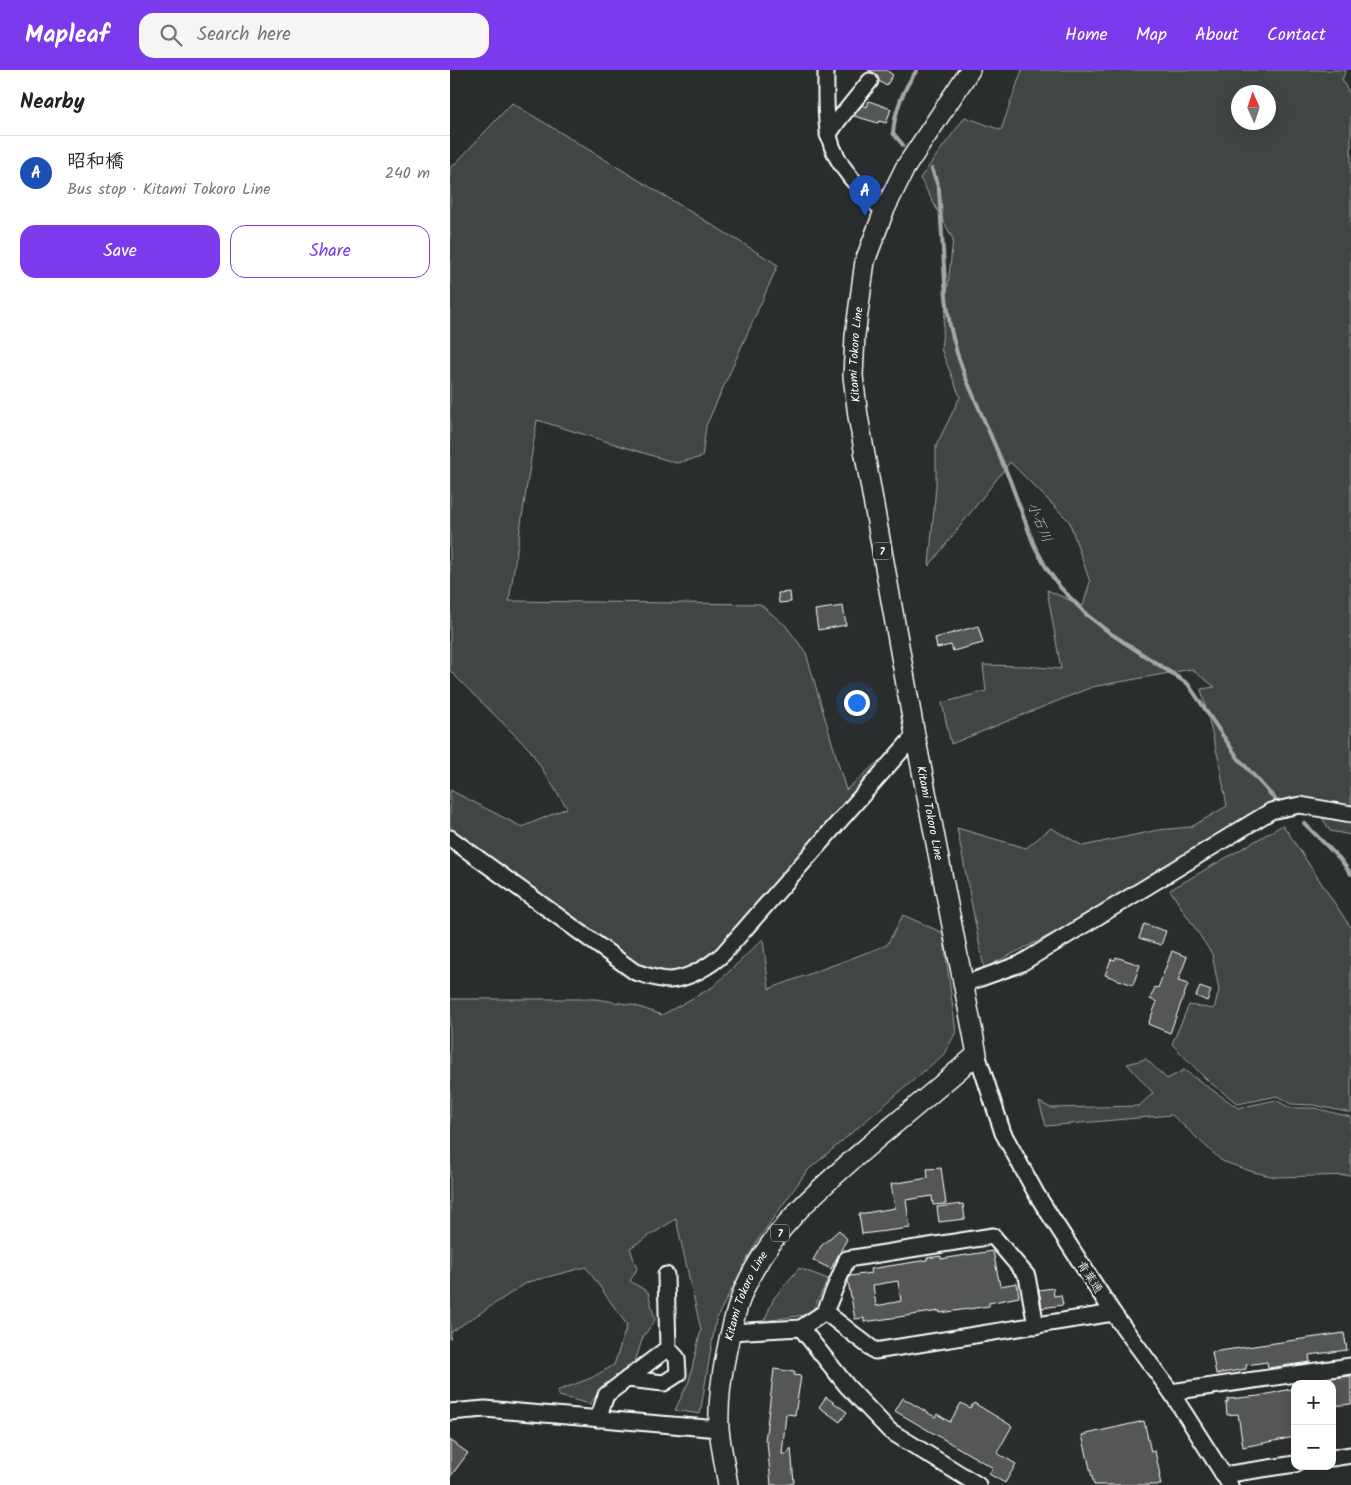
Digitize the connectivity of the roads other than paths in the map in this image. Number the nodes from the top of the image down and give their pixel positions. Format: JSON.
{"nodes":[{"id":1,"x":826,"y":70,"type":"edge"},
{"id":2,"x":970,"y":70,"type":"edge"},
{"id":3,"x":870,"y":81,"type":"dead end"},
{"id":4,"x":828,"y":135,"type":"junction"},
{"id":5,"x":884,"y":210,"type":"junction"},
{"id":6,"x":915,"y":735,"type":"junction"},
{"id":7,"x":1351,"y":814,"type":"edge"},
{"id":8,"x":450,"y":838,"type":"edge"},
{"id":9,"x":964,"y":984,"type":"junction"},
{"id":10,"x":977,"y":1054,"type":"junction"},
{"id":11,"x":666,"y":1276,"type":"dead end"},
{"id":12,"x":824,"y":1312,"type":"junction"},
{"id":13,"x":1113,"y":1313,"type":"junction"},
{"id":14,"x":1036,"y":1326,"type":"junction"},
{"id":15,"x":801,"y":1328,"type":"junction"},
{"id":16,"x":731,"y":1332,"type":"junction"},
{"id":17,"x":668,"y":1348,"type":"junction"},
{"id":18,"x":1351,"y":1366,"type":"edge"},
{"id":19,"x":1308,"y":1378,"type":"edge"},
{"id":20,"x":627,"y":1379,"type":"junction"},
{"id":21,"x":1171,"y":1392,"type":"junction"},
{"id":22,"x":450,"y":1412,"type":"edge"},
{"id":23,"x":598,"y":1419,"type":"junction"},
{"id":24,"x":720,"y":1429,"type":"junction"},
{"id":25,"x":1351,"y":1455,"type":"edge"},
{"id":26,"x":1336,"y":1457,"type":"edge"},
{"id":27,"x":1291,"y":1465,"type":"edge"},
{"id":28,"x":1227,"y":1480,"type":"edge"},
{"id":29,"x":728,"y":1485,"type":"edge"},
{"id":30,"x":978,"y":1485,"type":"edge"}],
"edges":[{"from":1,"to":4,"type":"street"},
{"from":2,"to":5,"type":"main road","name":"Kitami Tokoro Line","number":"7"},
{"from":3,"to":4,"type":"street"},
{"from":4,"to":5,"type":"street"},
{"from":5,"to":6,"type":"main road","name":"Kitami Tokoro Line","number":"7"},
{"from":6,"to":8,"type":"street"},
{"from":6,"to":9,"type":"main road","name":"Kitami Tokoro Line","number":"7"},
{"from":7,"to":9,"type":"street"},
{"from":9,"to":10,"type":"main road","name":"Kitami Tokoro Line","number":"7"},
{"from":10,"to":13,"type":"street","name":"青葉通"},
{"from":10,"to":16,"type":"main road","name":"Kitami Tokoro Line","number":"7"},
{"from":11,"to":17,"type":"street"},
{"from":12,"to":14,"type":"street"},
{"from":12,"to":14,"type":"street"},
{"from":12,"to":15,"type":"street"},
{"from":13,"to":14,"type":"street"},
{"from":13,"to":21,"type":"street","name":"青葉通"},
{"from":15,"to":16,"type":"street"},
{"from":15,"to":30,"type":"street"},
{"from":16,"to":24,"type":"main road","name":"Kitami Tokoro Line","number":"7"},
{"from":17,"to":20,"type":"street"},
{"from":17,"to":20,"type":"street"},
{"from":18,"to":19,"type":"street"},
{"from":19,"to":21,"type":"street"},
{"from":20,"to":23,"type":"street"},
{"from":21,"to":28,"type":"street","name":"青葉通"},
{"from":22,"to":23,"type":"street"},
{"from":23,"to":24,"type":"street"},
{"from":24,"to":29,"type":"main road","name":"Kitami Tokoro Line","number":"7"},
{"from":25,"to":26,"type":"street"},
{"from":27,"to":28,"type":"street"}]}
